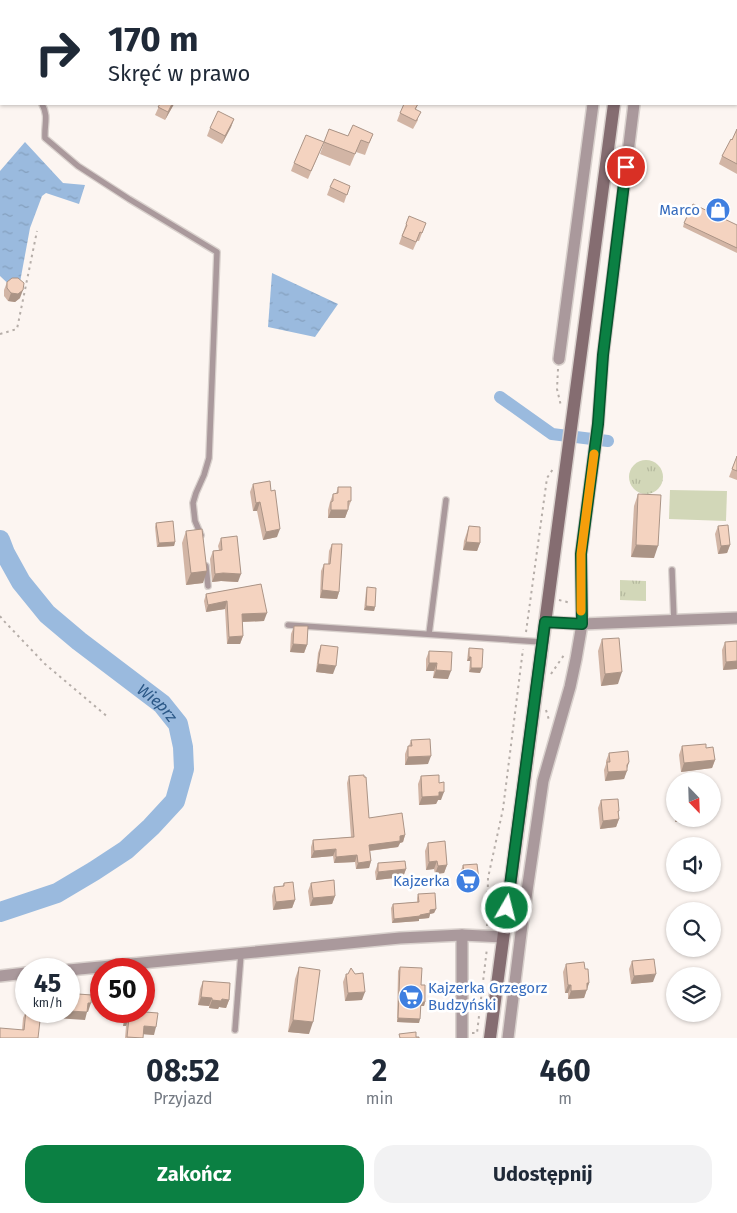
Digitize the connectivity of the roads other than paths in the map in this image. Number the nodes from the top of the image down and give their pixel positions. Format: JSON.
{"nodes":[{"id":1,"x":42,"y":105,"type":"edge"},
{"id":2,"x":593,"y":105,"type":"edge"},
{"id":3,"x":614,"y":105,"type":"edge"},
{"id":4,"x":634,"y":105,"type":"edge"},
{"id":5,"x":559,"y":359,"type":"road end"},
{"id":6,"x":446,"y":500,"type":"dead end"},
{"id":7,"x":204,"y":541,"type":"edge"},
{"id":8,"x":205,"y":559,"type":"edge"},
{"id":9,"x":672,"y":570,"type":"dead end"},
{"id":10,"x":208,"y":586,"type":"dead end"},
{"id":11,"x":737,"y":618,"type":"edge"},
{"id":12,"x":674,"y":621,"type":"junction"},
{"id":13,"x":545,"y":622,"type":"junction"},
{"id":14,"x":582,"y":624,"type":"junction"},
{"id":15,"x":288,"y":625,"type":"dead end"},
{"id":16,"x":429,"y":634,"type":"junction"},
{"id":17,"x":542,"y":642,"type":"junction"},
{"id":18,"x":462,"y":935,"type":"junction"},
{"id":19,"x":503,"y":936,"type":"junction"},
{"id":20,"x":241,"y":954,"type":"junction"},
{"id":21,"x":80,"y":969,"type":"edge"},
{"id":22,"x":15,"y":974,"type":"edge"},
{"id":23,"x":0,"y":976,"type":"edge"},
{"id":24,"x":235,"y":1030,"type":"dead end"},
{"id":25,"x":462,"y":1036,"type":"edge"},
{"id":26,"x":490,"y":1038,"type":"edge"},
{"id":27,"x":508,"y":1038,"type":"edge"}],
"edges":[{"from":1,"to":7,"type":"lane"},
{"from":2,"to":5,"type":"street"},
{"from":3,"to":13,"type":"main road"},
{"from":4,"to":14,"type":"street"},
{"from":6,"to":16,"type":"lane"},
{"from":8,"to":10,"type":"lane"},
{"from":9,"to":12,"type":"lane"},
{"from":11,"to":12,"type":"street"},
{"from":12,"to":14,"type":"street"},
{"from":13,"to":14,"type":"street"},
{"from":13,"to":17,"type":"main road"},
{"from":14,"to":27,"type":"street"},
{"from":15,"to":16,"type":"lane"},
{"from":16,"to":17,"type":"lane"},
{"from":17,"to":19,"type":"main road"},
{"from":18,"to":19,"type":"street"},
{"from":18,"to":20,"type":"street"},
{"from":18,"to":25,"type":"street"},
{"from":19,"to":26,"type":"main road"},
{"from":20,"to":21,"type":"street"},
{"from":20,"to":24,"type":"lane"},
{"from":22,"to":23,"type":"street"}]}
